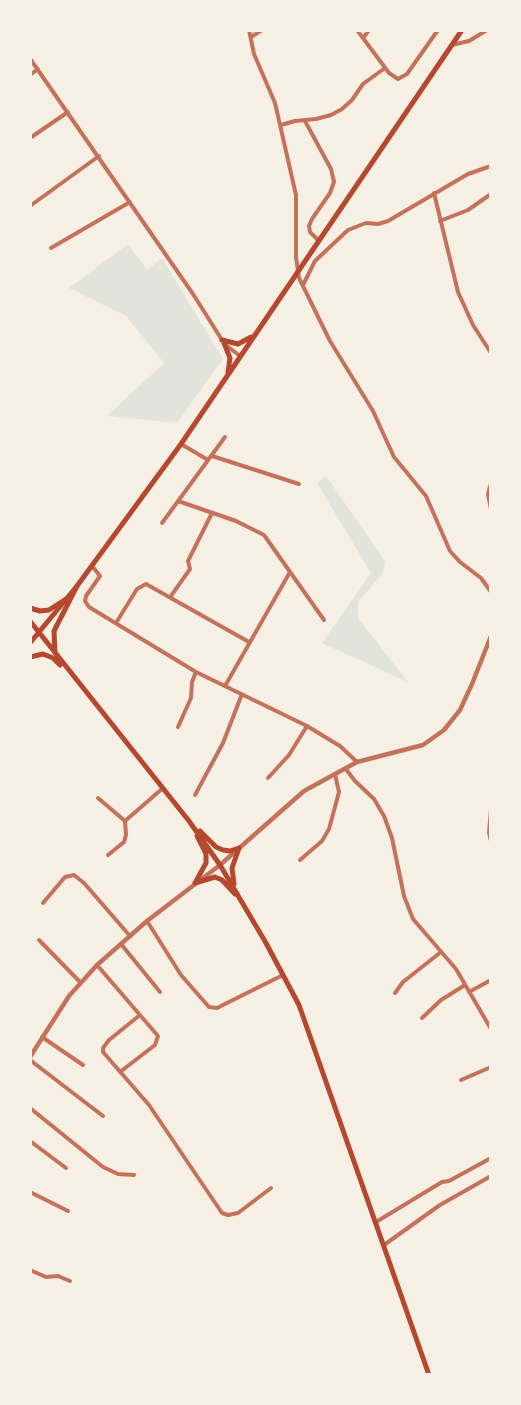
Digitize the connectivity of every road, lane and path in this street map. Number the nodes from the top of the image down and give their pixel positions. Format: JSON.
{"nodes":[{"id":1,"x":249,"y":30,"type":"edge"},
{"id":2,"x":262,"y":30,"type":"edge"},
{"id":3,"x":357,"y":30,"type":"edge"},
{"id":4,"x":369,"y":30,"type":"edge"},
{"id":5,"x":438,"y":30,"type":"edge"},
{"id":6,"x":462,"y":30,"type":"edge"},
{"id":7,"x":487,"y":30,"type":"edge"},
{"id":8,"x":251,"y":37,"type":"junction"},
{"id":9,"x":363,"y":38,"type":"junction"},
{"id":10,"x":452,"y":45,"type":"junction"},
{"id":11,"x":31,"y":60,"type":"edge"},
{"id":12,"x":385,"y":68,"type":"junction"},
{"id":13,"x":38,"y":69,"type":"junction"},
{"id":14,"x":30,"y":75,"type":"edge"},
{"id":15,"x":68,"y":112,"type":"junction"},
{"id":16,"x":305,"y":121,"type":"junction"},
{"id":17,"x":280,"y":125,"type":"junction"},
{"id":18,"x":30,"y":138,"type":"edge"},
{"id":19,"x":99,"y":156,"type":"junction"},
{"id":20,"x":491,"y":166,"type":"edge"},
{"id":21,"x":434,"y":193,"type":"junction"},
{"id":22,"x":491,"y":194,"type":"edge"},
{"id":23,"x":130,"y":202,"type":"junction"},
{"id":24,"x":30,"y":206,"type":"edge"},
{"id":25,"x":440,"y":222,"type":"junction"},
{"id":26,"x":318,"y":240,"type":"junction"},
{"id":27,"x":51,"y":248,"type":"dead end"},
{"id":28,"x":297,"y":271,"type":"junction"},
{"id":29,"x":302,"y":286,"type":"junction"},
{"id":30,"x":257,"y":330,"type":"junction"},
{"id":31,"x":223,"y":342,"type":"junction"},
{"id":32,"x":491,"y":353,"type":"edge"},
{"id":33,"x":240,"y":357,"type":"junction"},
{"id":34,"x":227,"y":376,"type":"junction"},
{"id":35,"x":225,"y":437,"type":"dead end"},
{"id":36,"x":181,"y":444,"type":"junction"},
{"id":37,"x":212,"y":456,"type":"junction"},
{"id":38,"x":208,"y":460,"type":"junction"},
{"id":39,"x":491,"y":483,"type":"edge"},
{"id":40,"x":299,"y":484,"type":"dead end"},
{"id":41,"x":178,"y":501,"type":"junction"},
{"id":42,"x":491,"y":509,"type":"edge"},
{"id":43,"x":212,"y":513,"type":"junction"},
{"id":44,"x":162,"y":523,"type":"dead end"},
{"id":45,"x":92,"y":566,"type":"junction"},
{"id":46,"x":290,"y":572,"type":"junction"},
{"id":47,"x":77,"y":586,"type":"junction"},
{"id":48,"x":491,"y":591,"type":"edge"},
{"id":49,"x":171,"y":596,"type":"junction"},
{"id":50,"x":66,"y":599,"type":"junction"},
{"id":51,"x":30,"y":608,"type":"edge"},
{"id":52,"x":324,"y":620,"type":"dead end"},
{"id":53,"x":30,"y":621,"type":"edge"},
{"id":54,"x":116,"y":623,"type":"junction"},
{"id":55,"x":39,"y":633,"type":"junction"},
{"id":56,"x":491,"y":636,"type":"edge"},
{"id":57,"x":249,"y":642,"type":"junction"},
{"id":58,"x":30,"y":643,"type":"edge"},
{"id":59,"x":55,"y":654,"type":"junction"},
{"id":60,"x":30,"y":657,"type":"edge"},
{"id":61,"x":196,"y":672,"type":"junction"},
{"id":62,"x":74,"y":678,"type":"junction"},
{"id":63,"x":225,"y":686,"type":"junction"},
{"id":64,"x":242,"y":694,"type":"junction"},
{"id":65,"x":307,"y":726,"type":"junction"},
{"id":66,"x":178,"y":727,"type":"dead end"},
{"id":67,"x":357,"y":762,"type":"junction"},
{"id":68,"x":345,"y":768,"type":"junction"},
{"id":69,"x":335,"y":774,"type":"junction"},
{"id":70,"x":268,"y":778,"type":"dead end"},
{"id":71,"x":163,"y":788,"type":"junction"},
{"id":72,"x":195,"y":795,"type":"dead end"},
{"id":73,"x":98,"y":798,"type":"dead end"},
{"id":74,"x":491,"y":810,"type":"edge"},
{"id":75,"x":125,"y":821,"type":"junction"},
{"id":76,"x":189,"y":821,"type":"junction"},
{"id":77,"x":491,"y":841,"type":"edge"},
{"id":78,"x":239,"y":848,"type":"junction"},
{"id":79,"x":108,"y":855,"type":"dead end"},
{"id":80,"x":300,"y":860,"type":"dead end"},
{"id":81,"x":220,"y":865,"type":"junction"},
{"id":82,"x":195,"y":883,"type":"junction"},
{"id":83,"x":235,"y":889,"type":"junction"},
{"id":84,"x":242,"y":901,"type":"junction"},
{"id":85,"x":43,"y":903,"type":"dead end"},
{"id":86,"x":147,"y":921,"type":"junction"},
{"id":87,"x":130,"y":936,"type":"junction"},
{"id":88,"x":39,"y":940,"type":"dead end"},
{"id":89,"x":121,"y":944,"type":"junction"},
{"id":90,"x":441,"y":952,"type":"junction"},
{"id":91,"x":97,"y":965,"type":"junction"},
{"id":92,"x":283,"y":975,"type":"junction"},
{"id":93,"x":491,"y":980,"type":"edge"},
{"id":94,"x":80,"y":982,"type":"junction"},
{"id":95,"x":465,"y":985,"type":"junction"},
{"id":96,"x":160,"y":992,"type":"dead end"},
{"id":97,"x":469,"y":992,"type":"junction"},
{"id":98,"x":395,"y":993,"type":"dead end"},
{"id":99,"x":140,"y":1015,"type":"junction"},
{"id":100,"x":422,"y":1018,"type":"dead end"},
{"id":101,"x":491,"y":1029,"type":"edge"},
{"id":102,"x":42,"y":1037,"type":"junction"},
{"id":103,"x":30,"y":1041,"type":"edge"},
{"id":104,"x":38,"y":1045,"type":"junction"},
{"id":105,"x":30,"y":1059,"type":"edge"},
{"id":106,"x":83,"y":1065,"type":"dead end"},
{"id":107,"x":491,"y":1067,"type":"edge"},
{"id":108,"x":120,"y":1072,"type":"junction"},
{"id":109,"x":460,"y":1080,"type":"dead end"},
{"id":110,"x":30,"y":1108,"type":"edge"},
{"id":111,"x":103,"y":1116,"type":"dead end"},
{"id":112,"x":30,"y":1141,"type":"edge"},
{"id":113,"x":491,"y":1158,"type":"edge"},
{"id":114,"x":66,"y":1168,"type":"dead end"},
{"id":115,"x":134,"y":1175,"type":"dead end"},
{"id":116,"x":491,"y":1176,"type":"edge"},
{"id":117,"x":271,"y":1188,"type":"dead end"},
{"id":118,"x":30,"y":1192,"type":"edge"},
{"id":119,"x":68,"y":1211,"type":"dead end"},
{"id":120,"x":376,"y":1222,"type":"junction"},
{"id":121,"x":384,"y":1245,"type":"junction"},
{"id":122,"x":30,"y":1270,"type":"edge"},
{"id":123,"x":70,"y":1281,"type":"dead end"},
{"id":124,"x":429,"y":1375,"type":"edge"}],
"edges":[{"from":1,"to":8,"type":"street"},
{"from":2,"to":8,"type":"street"},
{"from":3,"to":9,"type":"street"},
{"from":4,"to":9,"type":"street"},
{"from":5,"to":12,"type":"street"},
{"from":6,"to":10,"type":"main road"},
{"from":7,"to":10,"type":"street"},
{"from":8,"to":17,"type":"street"},
{"from":9,"to":12,"type":"street"},
{"from":10,"to":26,"type":"main road"},
{"from":11,"to":13,"type":"street"},
{"from":12,"to":16,"type":"street"},
{"from":13,"to":14,"type":"street"},
{"from":13,"to":15,"type":"street"},
{"from":15,"to":18,"type":"street"},
{"from":15,"to":19,"type":"street"},
{"from":16,"to":17,"type":"street"},
{"from":16,"to":26,"type":"street"},
{"from":17,"to":28,"type":"street"},
{"from":19,"to":23,"type":"street"},
{"from":19,"to":24,"type":"street"},
{"from":20,"to":21,"type":"street"},
{"from":21,"to":25,"type":"street"},
{"from":21,"to":29,"type":"street"},
{"from":22,"to":25,"type":"street"},
{"from":23,"to":27,"type":"street"},
{"from":23,"to":31,"type":"street"},
{"from":25,"to":32,"type":"street"},
{"from":26,"to":28,"type":"main road"},
{"from":28,"to":29,"type":"street"},
{"from":28,"to":30,"type":"main road"},
{"from":29,"to":48,"type":"street"},
{"from":30,"to":31,"type":"main road"},
{"from":30,"to":33,"type":"main road"},
{"from":31,"to":33,"type":"street"},
{"from":31,"to":34,"type":"main road"},
{"from":33,"to":34,"type":"main road"},
{"from":34,"to":36,"type":"main road"},
{"from":35,"to":37,"type":"street"},
{"from":36,"to":38,"type":"street"},
{"from":36,"to":45,"type":"main road"},
{"from":37,"to":38,"type":"street"},
{"from":37,"to":40,"type":"street"},
{"from":38,"to":41,"type":"street"},
{"from":39,"to":42,"type":"street"},
{"from":41,"to":43,"type":"street"},
{"from":41,"to":44,"type":"street"},
{"from":43,"to":46,"type":"street"},
{"from":43,"to":49,"type":"street"},
{"from":45,"to":47,"type":"main road"},
{"from":45,"to":54,"type":"street"},
{"from":46,"to":52,"type":"street"},
{"from":46,"to":57,"type":"street"},
{"from":47,"to":50,"type":"main road"},
{"from":47,"to":59,"type":"main road"},
{"from":49,"to":54,"type":"street"},
{"from":49,"to":57,"type":"street"},
{"from":50,"to":51,"type":"main road"},
{"from":50,"to":55,"type":"main road"},
{"from":53,"to":55,"type":"main road"},
{"from":54,"to":61,"type":"street"},
{"from":55,"to":58,"type":"main road"},
{"from":55,"to":59,"type":"main road"},
{"from":56,"to":67,"type":"street"},
{"from":57,"to":63,"type":"street"},
{"from":59,"to":62,"type":"main road"},
{"from":60,"to":62,"type":"main road"},
{"from":61,"to":63,"type":"street"},
{"from":61,"to":66,"type":"street"},
{"from":62,"to":71,"type":"main road"},
{"from":63,"to":64,"type":"street"},
{"from":64,"to":65,"type":"street"},
{"from":64,"to":72,"type":"street"},
{"from":65,"to":67,"type":"street"},
{"from":65,"to":70,"type":"street"},
{"from":67,"to":68,"type":"street"},
{"from":68,"to":69,"type":"street"},
{"from":68,"to":90,"type":"street"},
{"from":69,"to":78,"type":"street"},
{"from":69,"to":80,"type":"street"},
{"from":71,"to":75,"type":"street"},
{"from":71,"to":76,"type":"main road"},
{"from":73,"to":75,"type":"street"},
{"from":74,"to":77,"type":"street"},
{"from":75,"to":79,"type":"street"},
{"from":76,"to":78,"type":"main road"},
{"from":76,"to":81,"type":"main road"},
{"from":76,"to":82,"type":"main road"},
{"from":78,"to":81,"type":"street"},
{"from":78,"to":83,"type":"main road"},
{"from":81,"to":82,"type":"street"},
{"from":81,"to":83,"type":"main road"},
{"from":82,"to":84,"type":"main road"},
{"from":82,"to":86,"type":"street"},
{"from":83,"to":84,"type":"main road"},
{"from":84,"to":92,"type":"main road"},
{"from":85,"to":87,"type":"street"},
{"from":86,"to":87,"type":"street"},
{"from":86,"to":92,"type":"street"},
{"from":87,"to":89,"type":"street"},
{"from":88,"to":94,"type":"street"},
{"from":89,"to":91,"type":"street"},
{"from":89,"to":96,"type":"street"},
{"from":90,"to":95,"type":"street"},
{"from":90,"to":98,"type":"street"},
{"from":91,"to":94,"type":"street"},
{"from":91,"to":99,"type":"street"},
{"from":92,"to":120,"type":"main road"},
{"from":93,"to":97,"type":"street"},
{"from":94,"to":102,"type":"street"},
{"from":95,"to":97,"type":"street"},
{"from":95,"to":100,"type":"street"},
{"from":97,"to":101,"type":"street"},
{"from":99,"to":108,"type":"street"},
{"from":99,"to":108,"type":"street"},
{"from":102,"to":104,"type":"street"},
{"from":102,"to":106,"type":"street"},
{"from":103,"to":104,"type":"street"},
{"from":104,"to":105,"type":"street"},
{"from":105,"to":111,"type":"street"},
{"from":107,"to":109,"type":"street"},
{"from":108,"to":117,"type":"street"},
{"from":110,"to":115,"type":"street"},
{"from":112,"to":114,"type":"street"},
{"from":113,"to":120,"type":"street"},
{"from":116,"to":121,"type":"street"},
{"from":118,"to":119,"type":"street"},
{"from":120,"to":121,"type":"main road"},
{"from":121,"to":124,"type":"main road"},
{"from":122,"to":123,"type":"street"}]}
